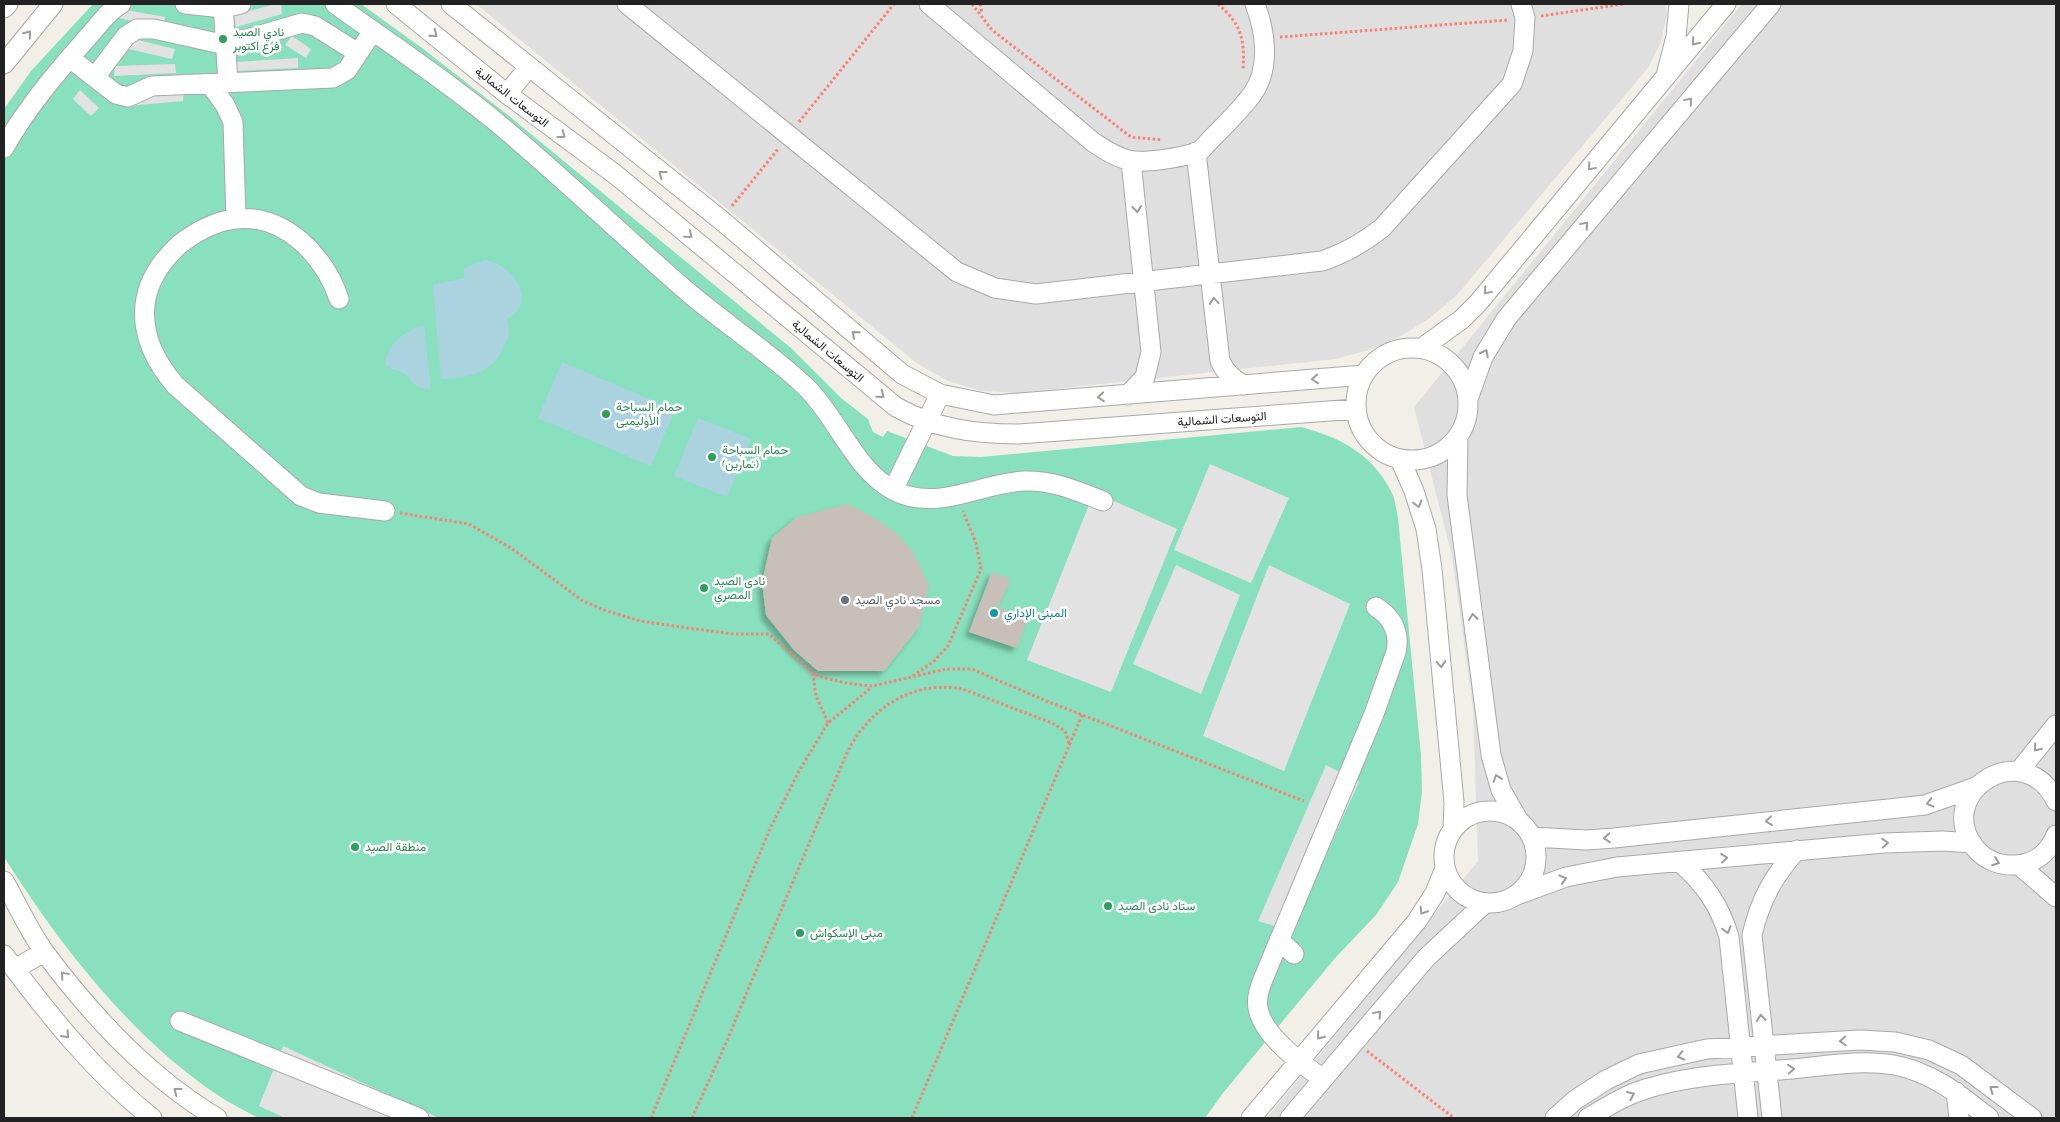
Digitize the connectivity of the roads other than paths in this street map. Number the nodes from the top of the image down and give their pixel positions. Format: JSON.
{"nodes":[{"id":1,"x":8,"y":4,"type":"edge"},
{"id":2,"x":53,"y":4,"type":"edge"},
{"id":3,"x":121,"y":4,"type":"edge"},
{"id":4,"x":185,"y":4,"type":"edge"},
{"id":5,"x":242,"y":4,"type":"edge"},
{"id":6,"x":335,"y":4,"type":"edge"},
{"id":7,"x":396,"y":4,"type":"edge"},
{"id":8,"x":451,"y":4,"type":"edge"},
{"id":9,"x":627,"y":4,"type":"edge"},
{"id":10,"x":929,"y":4,"type":"edge"},
{"id":11,"x":1255,"y":4,"type":"edge"},
{"id":12,"x":1679,"y":4,"type":"edge"},
{"id":13,"x":1726,"y":4,"type":"edge"},
{"id":14,"x":1765,"y":5,"type":"edge"},
{"id":15,"x":223,"y":6,"type":"edge"},
{"id":16,"x":4,"y":8,"type":"edge"},
{"id":17,"x":1523,"y":11,"type":"edge"},
{"id":18,"x":373,"y":31,"type":"junction"},
{"id":19,"x":226,"y":45,"type":"junction"},
{"id":20,"x":358,"y":53,"type":"junction"},
{"id":21,"x":70,"y":58,"type":"junction"},
{"id":22,"x":4,"y":64,"type":"edge"},
{"id":23,"x":528,"y":68,"type":"junction"},
{"id":24,"x":95,"y":77,"type":"junction"},
{"id":25,"x":1666,"y":77,"type":"junction"},
{"id":26,"x":219,"y":83,"type":"junction"},
{"id":27,"x":507,"y":94,"type":"junction"},
{"id":28,"x":4,"y":148,"type":"edge"},
{"id":29,"x":1196,"y":152,"type":"junction"},
{"id":30,"x":1131,"y":161,"type":"junction"},
{"id":31,"x":236,"y":219,"type":"junction"},
{"id":32,"x":1212,"y":275,"type":"junction"},
{"id":33,"x":1145,"y":282,"type":"junction"},
{"id":34,"x":338,"y":299,"type":"dead end"},
{"id":35,"x":1422,"y":348,"type":"junction"},
{"id":36,"x":1364,"y":375,"type":"junction"},
{"id":37,"x":1244,"y":385,"type":"junction"},
{"id":38,"x":940,"y":394,"type":"junction"},
{"id":39,"x":1128,"y":395,"type":"junction"},
{"id":40,"x":1468,"y":399,"type":"junction"},
{"id":41,"x":1356,"y":409,"type":"junction"},
{"id":42,"x":927,"y":422,"type":"junction"},
{"id":43,"x":1458,"y":436,"type":"junction"},
{"id":44,"x":1400,"y":458,"type":"junction"},
{"id":45,"x":893,"y":490,"type":"junction"},
{"id":46,"x":1103,"y":502,"type":"dead end"},
{"id":47,"x":386,"y":511,"type":"road end"},
{"id":48,"x":1376,"y":607,"type":"dead end"},
{"id":49,"x":2056,"y":725,"type":"edge"},
{"id":50,"x":2019,"y":771,"type":"junction"},
{"id":51,"x":2051,"y":779,"type":"edge"},
{"id":52,"x":1976,"y":787,"type":"junction"},
{"id":53,"x":2056,"y":801,"type":"edge"},
{"id":54,"x":1519,"y":821,"type":"junction"},
{"id":55,"x":1453,"y":830,"type":"junction"},
{"id":56,"x":2056,"y":835,"type":"edge"},
{"id":57,"x":1532,"y":837,"type":"junction"},
{"id":58,"x":1972,"y":843,"type":"junction"},
{"id":59,"x":1797,"y":850,"type":"junction"},
{"id":60,"x":1680,"y":862,"type":"junction"},
{"id":61,"x":2019,"y":865,"type":"junction"},
{"id":62,"x":1445,"y":868,"type":"junction"},
{"id":63,"x":4,"y":880,"type":"edge"},
{"id":64,"x":1517,"y":894,"type":"junction"},
{"id":65,"x":2056,"y":897,"type":"edge"},
{"id":66,"x":1485,"y":902,"type":"junction"},
{"id":67,"x":1279,"y":940,"type":"junction"},
{"id":68,"x":44,"y":952,"type":"junction"},
{"id":69,"x":1294,"y":954,"type":"dead end"},
{"id":70,"x":9,"y":962,"type":"edge"},
{"id":71,"x":180,"y":1021,"type":"dead end"},
{"id":72,"x":1764,"y":1046,"type":"junction"},
{"id":73,"x":1740,"y":1047,"type":"junction"},
{"id":74,"x":1299,"y":1062,"type":"junction"},
{"id":75,"x":1767,"y":1071,"type":"junction"},
{"id":76,"x":1743,"y":1073,"type":"junction"},
{"id":77,"x":1323,"y":1079,"type":"junction"},
{"id":78,"x":1956,"y":1092,"type":"junction"},
{"id":79,"x":394,"y":1114,"type":"edge"},
{"id":80,"x":152,"y":1118,"type":"edge"},
{"id":81,"x":217,"y":1118,"type":"edge"},
{"id":82,"x":419,"y":1118,"type":"edge"},
{"id":83,"x":1251,"y":1118,"type":"edge"},
{"id":84,"x":1290,"y":1118,"type":"edge"},
{"id":85,"x":1555,"y":1118,"type":"edge"},
{"id":86,"x":1588,"y":1118,"type":"edge"},
{"id":87,"x":1748,"y":1118,"type":"edge"},
{"id":88,"x":1772,"y":1118,"type":"edge"},
{"id":89,"x":1959,"y":1118,"type":"edge"},
{"id":90,"x":1989,"y":1118,"type":"edge"},
{"id":91,"x":2032,"y":1118,"type":"edge"}],
"edges":[{"from":1,"to":16,"type":"street"},
{"from":22,"to":2,"type":"street","one_way":true},
{"from":3,"to":21,"type":"street"},
{"from":4,"to":15,"type":"street"},
{"from":5,"to":15,"type":"street"},
{"from":6,"to":18,"type":"street"},
{"from":7,"to":27,"type":"street","name":"التوسعات الشمالية","one_way":true},
{"from":8,"to":23,"type":"street"},
{"from":9,"to":33,"type":"street"},
{"from":10,"to":30,"type":"street"},
{"from":11,"to":29,"type":"street"},
{"from":12,"to":25,"type":"street"},
{"from":13,"to":25,"type":"street","one_way":true},
{"from":40,"to":14,"type":"street","one_way":true},
{"from":15,"to":19,"type":"street"},
{"from":17,"to":32,"type":"street"},
{"from":18,"to":20,"type":"street"},
{"from":18,"to":45,"type":"street"},
{"from":19,"to":20,"type":"street"},
{"from":19,"to":24,"type":"street"},
{"from":19,"to":26,"type":"street"},
{"from":20,"to":26,"type":"street"},
{"from":21,"to":24,"type":"street"},
{"from":21,"to":28,"type":"street"},
{"from":23,"to":27,"type":"street"},
{"from":38,"to":23,"type":"street","one_way":true},
{"from":24,"to":26,"type":"street"},
{"from":25,"to":35,"type":"street","one_way":true},
{"from":26,"to":31,"type":"street"},
{"from":27,"to":42,"type":"street","name":"التوسعات الشمالية","one_way":true},
{"from":29,"to":30,"type":"street"},
{"from":29,"to":32,"type":"street"},
{"from":30,"to":33,"type":"street","one_way":true},
{"from":31,"to":34,"type":"street"},
{"from":31,"to":47,"type":"street"},
{"from":32,"to":33,"type":"street"},
{"from":37,"to":32,"type":"street","one_way":true},
{"from":33,"to":39,"type":"street"},
{"from":35,"to":36,"type":"street"},
{"from":35,"to":40,"type":"street"},
{"from":36,"to":37,"type":"street","one_way":true},
{"from":36,"to":41,"type":"street"},
{"from":37,"to":39,"type":"street"},
{"from":39,"to":38,"type":"street","one_way":true},
{"from":38,"to":42,"type":"street"},
{"from":40,"to":43,"type":"street"},
{"from":41,"to":42,"type":"street","name":"التوسعات الشمالية"},
{"from":41,"to":44,"type":"street"},
{"from":42,"to":45,"type":"street"},
{"from":43,"to":44,"type":"street"},
{"from":54,"to":43,"type":"street","one_way":true},
{"from":44,"to":55,"type":"street","one_way":true},
{"from":45,"to":46,"type":"street"},
{"from":48,"to":67,"type":"street"},
{"from":49,"to":50,"type":"street","one_way":true},
{"from":50,"to":51,"type":"street"},
{"from":50,"to":52,"type":"street"},
{"from":51,"to":53,"type":"street"},
{"from":52,"to":57,"type":"street","one_way":true},
{"from":52,"to":58,"type":"street"},
{"from":54,"to":55,"type":"street"},
{"from":54,"to":57,"type":"street"},
{"from":55,"to":62,"type":"street"},
{"from":56,"to":61,"type":"street"},
{"from":57,"to":64,"type":"street"},
{"from":59,"to":58,"type":"street","one_way":true},
{"from":58,"to":61,"type":"street","one_way":true},
{"from":60,"to":59,"type":"street","one_way":true},
{"from":72,"to":59,"type":"street","one_way":true},
{"from":64,"to":60,"type":"street","one_way":true},
{"from":60,"to":73,"type":"street","one_way":true},
{"from":61,"to":65,"type":"street"},
{"from":62,"to":66,"type":"street"},
{"from":62,"to":74,"type":"street","one_way":true},
{"from":63,"to":68,"type":"street"},
{"from":64,"to":66,"type":"street"},
{"from":77,"to":66,"type":"street","one_way":true},
{"from":67,"to":69,"type":"street"},
{"from":67,"to":74,"type":"street"},
{"from":68,"to":70,"type":"street"},
{"from":81,"to":68,"type":"street","one_way":true},
{"from":70,"to":80,"type":"street","one_way":true},
{"from":71,"to":79,"type":"street"},
{"from":72,"to":73,"type":"street"},
{"from":72,"to":75,"type":"street"},
{"from":91,"to":72,"type":"street","one_way":true},
{"from":73,"to":76,"type":"street"},
{"from":73,"to":85,"type":"street","one_way":true},
{"from":74,"to":77,"type":"street"},
{"from":74,"to":83,"type":"street"},
{"from":75,"to":76,"type":"street"},
{"from":75,"to":78,"type":"street","one_way":true},
{"from":75,"to":88,"type":"street"},
{"from":86,"to":76,"type":"street","one_way":true},
{"from":76,"to":87,"type":"street"},
{"from":77,"to":84,"type":"street"},
{"from":78,"to":89,"type":"street"},
{"from":78,"to":90,"type":"street"},
{"from":79,"to":82,"type":"street"}]}
